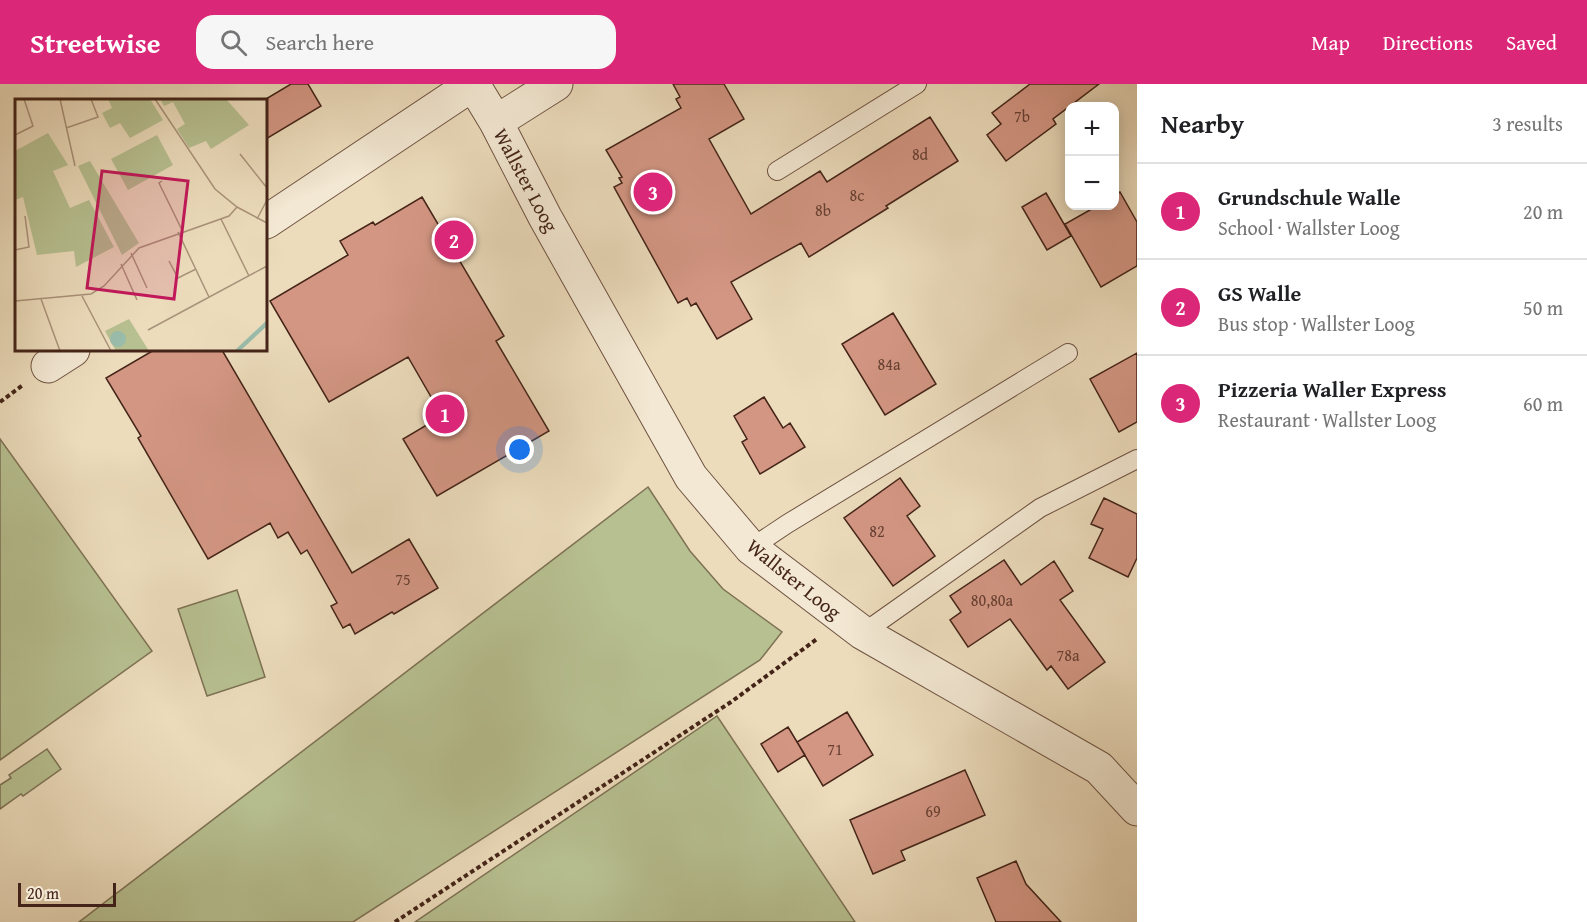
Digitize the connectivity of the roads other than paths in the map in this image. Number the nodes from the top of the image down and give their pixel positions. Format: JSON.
{"nodes":[{"id":1,"x":473,"y":84,"type":"edge"},
{"id":2,"x":556,"y":84,"type":"edge"},
{"id":3,"x":917,"y":84,"type":"edge"},
{"id":4,"x":496,"y":122,"type":"junction"},
{"id":5,"x":777,"y":171,"type":"dead end"},
{"id":6,"x":267,"y":221,"type":"edge"},
{"id":7,"x":1068,"y":353,"type":"dead end"},
{"id":8,"x":1137,"y":459,"type":"edge"},
{"id":9,"x":751,"y":548,"type":"junction"},
{"id":10,"x":853,"y":626,"type":"junction"},
{"id":11,"x":1137,"y":809,"type":"edge"}],
"edges":[{"from":1,"to":4,"type":"street","name":"Wallster Loog"},
{"from":1,"to":6,"type":"street","name":"Wallster Loog"},
{"from":2,"to":4,"type":"street"},
{"from":3,"to":5,"type":"lane"},
{"from":4,"to":9,"type":"street","name":"Wallster Loog"},
{"from":7,"to":9,"type":"lane"},
{"from":8,"to":10,"type":"lane"},
{"from":9,"to":10,"type":"street","name":"Wallster Loog"},
{"from":10,"to":11,"type":"street","name":"Wallster Loog"}]}
